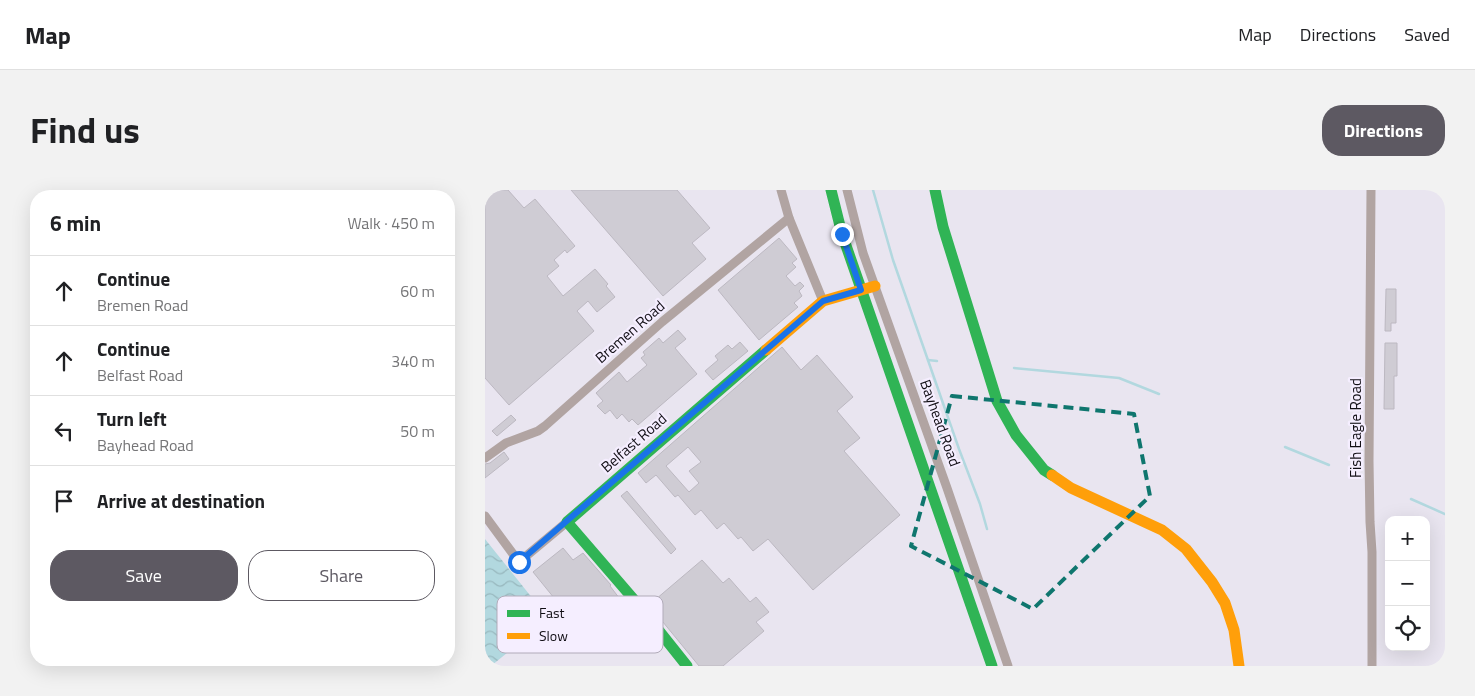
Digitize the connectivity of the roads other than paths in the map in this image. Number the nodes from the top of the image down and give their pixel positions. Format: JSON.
{"nodes":[{"id":1,"x":781,"y":190,"type":"edge"},
{"id":2,"x":831,"y":190,"type":"edge"},
{"id":3,"x":847,"y":190,"type":"edge"},
{"id":4,"x":935,"y":190,"type":"edge"},
{"id":5,"x":1371,"y":190,"type":"edge"},
{"id":6,"x":789,"y":218,"type":"junction"},
{"id":7,"x":875,"y":286,"type":"junction"},
{"id":8,"x":861,"y":290,"type":"junction"},
{"id":9,"x":823,"y":301,"type":"junction"},
{"id":10,"x":485,"y":458,"type":"edge"},
{"id":11,"x":485,"y":516,"type":"edge"},
{"id":12,"x":567,"y":522,"type":"junction"},
{"id":13,"x":631,"y":596,"type":"edge"},
{"id":14,"x":663,"y":636,"type":"edge"},
{"id":15,"x":687,"y":666,"type":"edge"},
{"id":16,"x":992,"y":666,"type":"edge"},
{"id":17,"x":1008,"y":666,"type":"edge"},
{"id":18,"x":1239,"y":666,"type":"edge"},
{"id":19,"x":1372,"y":666,"type":"edge"}],
"edges":[{"from":1,"to":6,"type":"street"},
{"from":2,"to":8,"type":"street","name":"Bayhead Road"},
{"from":3,"to":7,"type":"street","name":"Bayhead Road"},
{"from":4,"to":18,"type":"street"},
{"from":5,"to":19,"type":"street","name":"Fish Eagle Road"},
{"from":6,"to":9,"type":"street"},
{"from":6,"to":10,"type":"street","name":"Bremen Road"},
{"from":7,"to":8,"type":"street","name":"Belfast Road"},
{"from":7,"to":17,"type":"street","name":"Bayhead Road"},
{"from":8,"to":9,"type":"street","name":"Belfast Road"},
{"from":8,"to":16,"type":"street","name":"Bayhead Road"},
{"from":9,"to":12,"type":"street","name":"Belfast Road"},
{"from":11,"to":12,"type":"street"},
{"from":12,"to":13,"type":"street"},
{"from":14,"to":15,"type":"street"}]}
